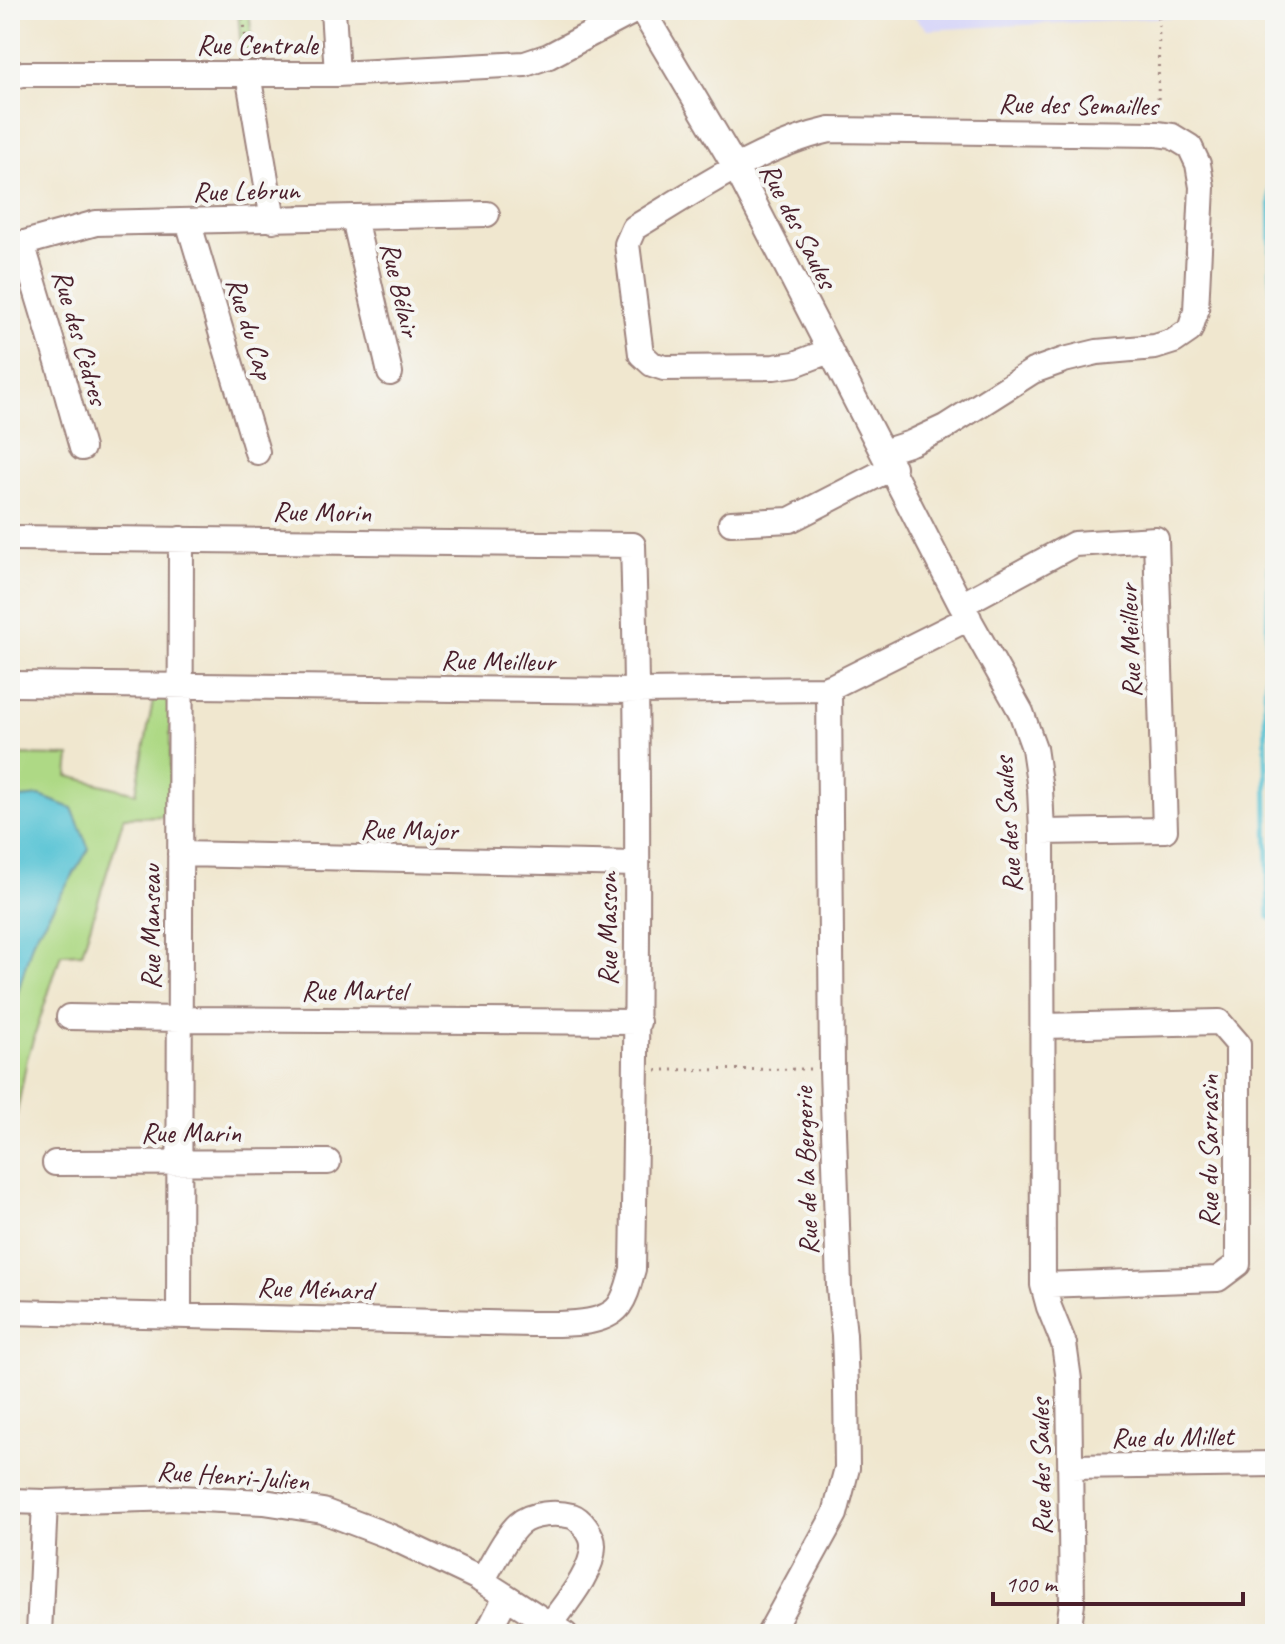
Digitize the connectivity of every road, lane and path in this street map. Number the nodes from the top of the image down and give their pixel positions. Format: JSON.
{"nodes":[{"id":1,"x":243,"y":10,"type":"edge"},
{"id":2,"x":333,"y":10,"type":"edge"},
{"id":3,"x":636,"y":10,"type":"edge"},
{"id":4,"x":642,"y":10,"type":"edge"},
{"id":5,"x":1159,"y":10,"type":"edge"},
{"id":6,"x":248,"y":74,"type":"junction"},
{"id":7,"x":337,"y":74,"type":"junction"},
{"id":8,"x":10,"y":77,"type":"edge"},
{"id":9,"x":1157,"y":134,"type":"junction"},
{"id":10,"x":736,"y":168,"type":"junction"},
{"id":11,"x":487,"y":214,"type":"dead end"},
{"id":12,"x":354,"y":218,"type":"junction"},
{"id":13,"x":273,"y":220,"type":"junction"},
{"id":14,"x":188,"y":221,"type":"junction"},
{"id":15,"x":16,"y":245,"type":"edge"},
{"id":16,"x":829,"y":351,"type":"junction"},
{"id":17,"x":390,"y":373,"type":"dead end"},
{"id":18,"x":82,"y":448,"type":"dead end"},
{"id":19,"x":257,"y":452,"type":"dead end"},
{"id":20,"x":889,"y":463,"type":"junction"},
{"id":21,"x":731,"y":523,"type":"dead end"},
{"id":22,"x":10,"y":538,"type":"edge"},
{"id":23,"x":181,"y":539,"type":"junction"},
{"id":24,"x":633,"y":545,"type":"joint"},
{"id":25,"x":965,"y":611,"type":"junction"},
{"id":26,"x":10,"y":684,"type":"edge"},
{"id":27,"x":181,"y":686,"type":"junction"},
{"id":28,"x":829,"y":687,"type":"junction"},
{"id":29,"x":638,"y":691,"type":"junction"},
{"id":30,"x":1042,"y":832,"type":"junction"},
{"id":31,"x":180,"y":854,"type":"junction"},
{"id":32,"x":637,"y":864,"type":"junction"},
{"id":33,"x":69,"y":1017,"type":"dead end"},
{"id":34,"x":180,"y":1019,"type":"junction"},
{"id":35,"x":638,"y":1022,"type":"junction"},
{"id":36,"x":1043,"y":1026,"type":"junction"},
{"id":37,"x":832,"y":1069,"type":"junction"},
{"id":38,"x":636,"y":1070,"type":"junction"},
{"id":39,"x":179,"y":1162,"type":"junction"},
{"id":40,"x":328,"y":1162,"type":"dead end"},
{"id":41,"x":55,"y":1163,"type":"dead end"},
{"id":42,"x":1043,"y":1285,"type":"junction"},
{"id":43,"x":616,"y":1310,"type":"joint"},
{"id":44,"x":10,"y":1312,"type":"edge"},
{"id":45,"x":179,"y":1315,"type":"junction"},
{"id":46,"x":1275,"y":1464,"type":"edge"},
{"id":47,"x":1070,"y":1467,"type":"junction"},
{"id":48,"x":10,"y":1501,"type":"edge"},
{"id":49,"x":45,"y":1502,"type":"junction"},
{"id":50,"x":482,"y":1581,"type":"junction"},
{"id":51,"x":506,"y":1597,"type":"junction"},
{"id":52,"x":558,"y":1630,"type":"edge"},
{"id":53,"x":39,"y":1634,"type":"edge"},
{"id":54,"x":487,"y":1634,"type":"edge"},
{"id":55,"x":769,"y":1634,"type":"edge"},
{"id":56,"x":1068,"y":1634,"type":"edge"}],
"edges":[{"from":1,"to":6,"type":"path"},
{"from":2,"to":7,"type":"street"},
{"from":3,"to":7,"type":"street","name":"Rue Centrale"},
{"from":4,"to":10,"type":"street","name":"Rue des Saules"},
{"from":5,"to":9,"type":"path"},
{"from":6,"to":7,"type":"street","name":"Rue Centrale"},
{"from":6,"to":8,"type":"street","name":"Rue Centrale"},
{"from":6,"to":13,"type":"street"},
{"from":9,"to":10,"type":"street","name":"Rue des Semailles"},
{"from":9,"to":20,"type":"street","name":"Rue des Semailles"},
{"from":10,"to":16,"type":"street","name":"Rue des Saules"},
{"from":10,"to":16,"type":"street","name":"Rue des Semailles"},
{"from":11,"to":12,"type":"street","name":"Rue Lebrun"},
{"from":12,"to":13,"type":"street","name":"Rue Lebrun"},
{"from":12,"to":17,"type":"street","name":"Rue Bélair"},
{"from":13,"to":14,"type":"street","name":"Rue Lebrun"},
{"from":14,"to":15,"type":"street","name":"Rue Lebrun"},
{"from":14,"to":19,"type":"street","name":"Rue du Cap"},
{"from":15,"to":18,"type":"street","name":"Rue des Cèdres"},
{"from":16,"to":20,"type":"street","name":"Rue des Saules"},
{"from":20,"to":21,"type":"street"},
{"from":20,"to":25,"type":"street","name":"Rue des Saules"},
{"from":22,"to":23,"type":"street","name":"Rue Morin"},
{"from":23,"to":24,"type":"street","name":"Rue Morin"},
{"from":23,"to":27,"type":"street","name":"Rue Manseau"},
{"from":24,"to":29,"type":"street","name":"Rue Masson"},
{"from":25,"to":28,"type":"street","name":"Rue Meilleur"},
{"from":25,"to":30,"type":"street","name":"Rue des Saules"},
{"from":25,"to":30,"type":"street","name":"Rue Meilleur"},
{"from":26,"to":27,"type":"street","name":"Rue Meilleur"},
{"from":27,"to":29,"type":"street","name":"Rue Meilleur"},
{"from":27,"to":31,"type":"street","name":"Rue Manseau"},
{"from":28,"to":29,"type":"street","name":"Rue Meilleur"},
{"from":28,"to":37,"type":"street","name":"Rue de la Bergerie"},
{"from":29,"to":32,"type":"street","name":"Rue Masson"},
{"from":30,"to":36,"type":"street","name":"Rue des Saules"},
{"from":31,"to":32,"type":"street","name":"Rue Major"},
{"from":31,"to":34,"type":"street","name":"Rue Manseau"},
{"from":32,"to":35,"type":"street","name":"Rue Masson"},
{"from":33,"to":34,"type":"street","name":"Rue Martel"},
{"from":34,"to":35,"type":"street","name":"Rue Martel"},
{"from":34,"to":39,"type":"street","name":"Rue Manseau"},
{"from":35,"to":38,"type":"street","name":"Rue Masson"},
{"from":36,"to":42,"type":"street","name":"Rue des Saules"},
{"from":36,"to":42,"type":"street","name":"Rue du Sarrasin"},
{"from":37,"to":38,"type":"path"},
{"from":37,"to":55,"type":"street","name":"Rue de la Bergerie"},
{"from":38,"to":43,"type":"street","name":"Rue Masson"},
{"from":39,"to":40,"type":"street","name":"Rue Marin"},
{"from":39,"to":41,"type":"street","name":"Rue Marin"},
{"from":39,"to":45,"type":"street","name":"Rue Manseau"},
{"from":42,"to":47,"type":"street","name":"Rue des Saules"},
{"from":43,"to":45,"type":"street","name":"Rue Ménard"},
{"from":44,"to":45,"type":"street","name":"Rue Ménard"},
{"from":46,"to":47,"type":"street","name":"Rue du Millet"},
{"from":47,"to":56,"type":"street","name":"Rue des Saules"},
{"from":48,"to":49,"type":"street","name":"Rue Henri-Julien"},
{"from":49,"to":50,"type":"street","name":"Rue Henri-Julien"},
{"from":49,"to":53,"type":"street"},
{"from":50,"to":51,"type":"street","name":"Rue Henri-Julien"},
{"from":50,"to":52,"type":"street"},
{"from":51,"to":52,"type":"street","name":"Rue Henri-Julien"},
{"from":51,"to":54,"type":"street"}]}
